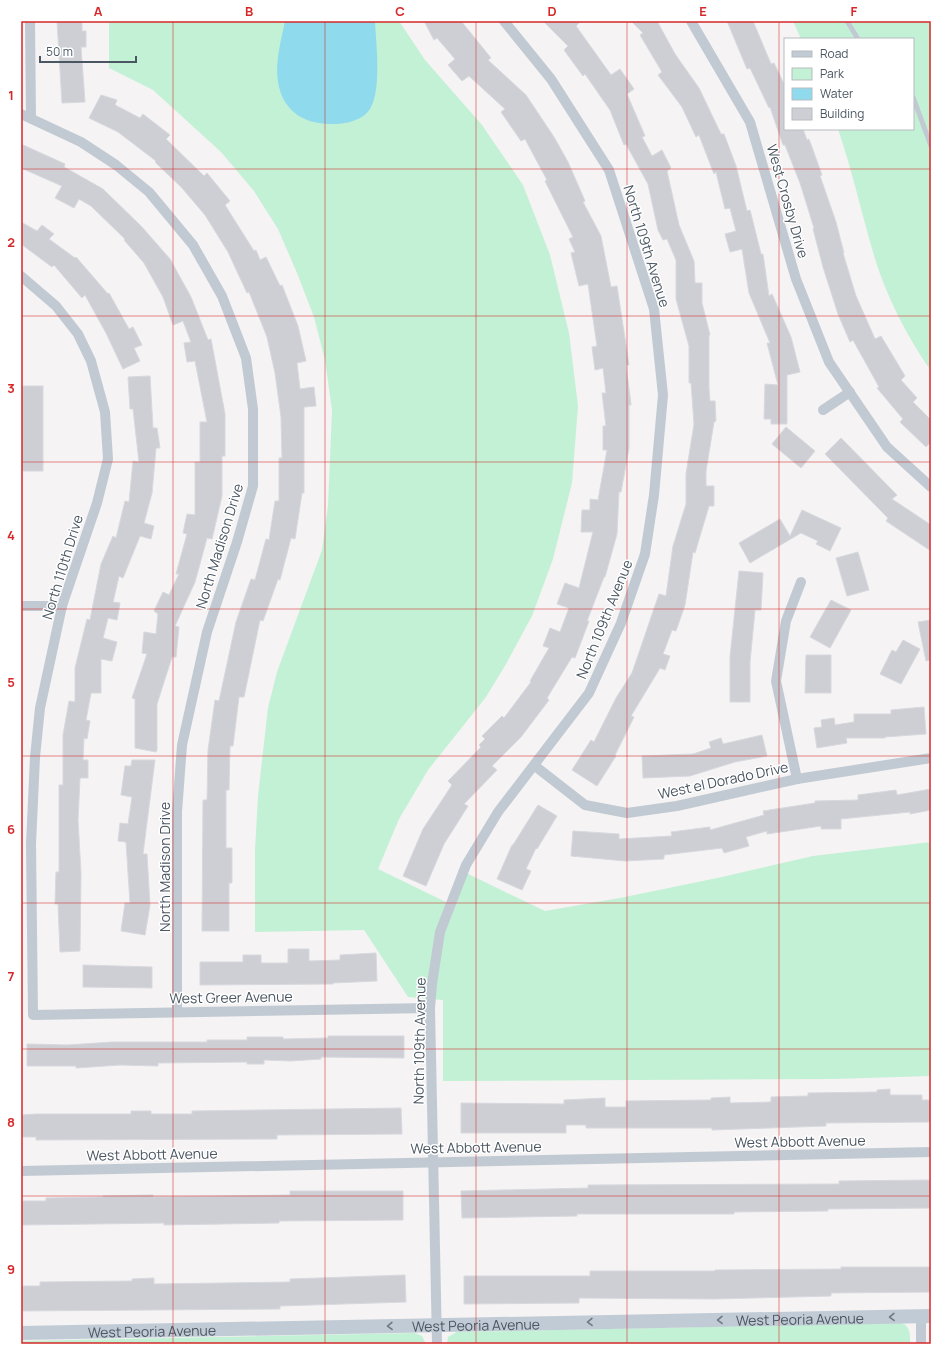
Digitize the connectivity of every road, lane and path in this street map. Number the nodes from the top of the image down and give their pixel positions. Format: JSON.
{"nodes":[{"id":1,"x":30,"y":21,"type":"edge"},
{"id":2,"x":504,"y":21,"type":"edge"},
{"id":3,"x":691,"y":21,"type":"edge"},
{"id":4,"x":847,"y":21,"type":"edge"},
{"id":5,"x":857,"y":38,"type":"edge"},
{"id":6,"x":914,"y":100,"type":"edge"},
{"id":7,"x":26,"y":116,"type":"edge"},
{"id":8,"x":931,"y":146,"type":"edge"},
{"id":9,"x":21,"y":276,"type":"edge"},
{"id":10,"x":850,"y":392,"type":"junction"},
{"id":11,"x":823,"y":410,"type":"dead end"},
{"id":12,"x":931,"y":487,"type":"edge"},
{"id":13,"x":801,"y":582,"type":"dead end"},
{"id":14,"x":21,"y":606,"type":"edge"},
{"id":15,"x":62,"y":606,"type":"junction"},
{"id":16,"x":931,"y":758,"type":"edge"},
{"id":17,"x":535,"y":766,"type":"junction"},
{"id":18,"x":797,"y":779,"type":"junction"},
{"id":19,"x":430,"y":1008,"type":"junction"},
{"id":20,"x":177,"y":1012,"type":"junction"},
{"id":21,"x":33,"y":1015,"type":"joint"},
{"id":22,"x":931,"y":1152,"type":"edge"},
{"id":23,"x":432,"y":1162,"type":"junction"},
{"id":24,"x":21,"y":1171,"type":"edge"},
{"id":25,"x":926,"y":1316,"type":"edge"},
{"id":26,"x":436,"y":1325,"type":"junction"},
{"id":27,"x":21,"y":1333,"type":"edge"},
{"id":28,"x":437,"y":1344,"type":"edge"},
{"id":29,"x":921,"y":1344,"type":"edge"}],
"edges":[{"from":1,"to":7,"type":"street"},
{"from":2,"to":17,"type":"street","name":"North 109th Avenue"},
{"from":3,"to":10,"type":"street","name":"West Crosby Drive"},
{"from":4,"to":5,"type":"lane"},
{"from":6,"to":8,"type":"lane"},
{"from":7,"to":20,"type":"street","name":"North Madison Drive"},
{"from":9,"to":15,"type":"street","name":"North 110th Drive"},
{"from":10,"to":11,"type":"street"},
{"from":10,"to":12,"type":"street","name":"West Crosby Drive"},
{"from":13,"to":18,"type":"street"},
{"from":14,"to":15,"type":"street"},
{"from":15,"to":21,"type":"street","name":"North 110th Drive"},
{"from":16,"to":18,"type":"street","name":"West el Dorado Drive"},
{"from":17,"to":18,"type":"street","name":"West el Dorado Drive"},
{"from":17,"to":19,"type":"street","name":"North 109th Avenue"},
{"from":19,"to":20,"type":"street","name":"West Greer Avenue"},
{"from":19,"to":23,"type":"street","name":"North 109th Avenue"},
{"from":20,"to":21,"type":"street","name":"West Greer Avenue"},
{"from":22,"to":23,"type":"street","name":"West Abbott Avenue"},
{"from":23,"to":24,"type":"street","name":"West Abbott Avenue"},
{"from":23,"to":26,"type":"street","name":"North 109th Avenue"},
{"from":25,"to":26,"type":"street","name":"West Peoria Avenue","one_way":true},
{"from":25,"to":29,"type":"street"},
{"from":26,"to":27,"type":"street","name":"West Peoria Avenue","one_way":true},
{"from":26,"to":28,"type":"street","name":"North 109th Avenue"}]}
